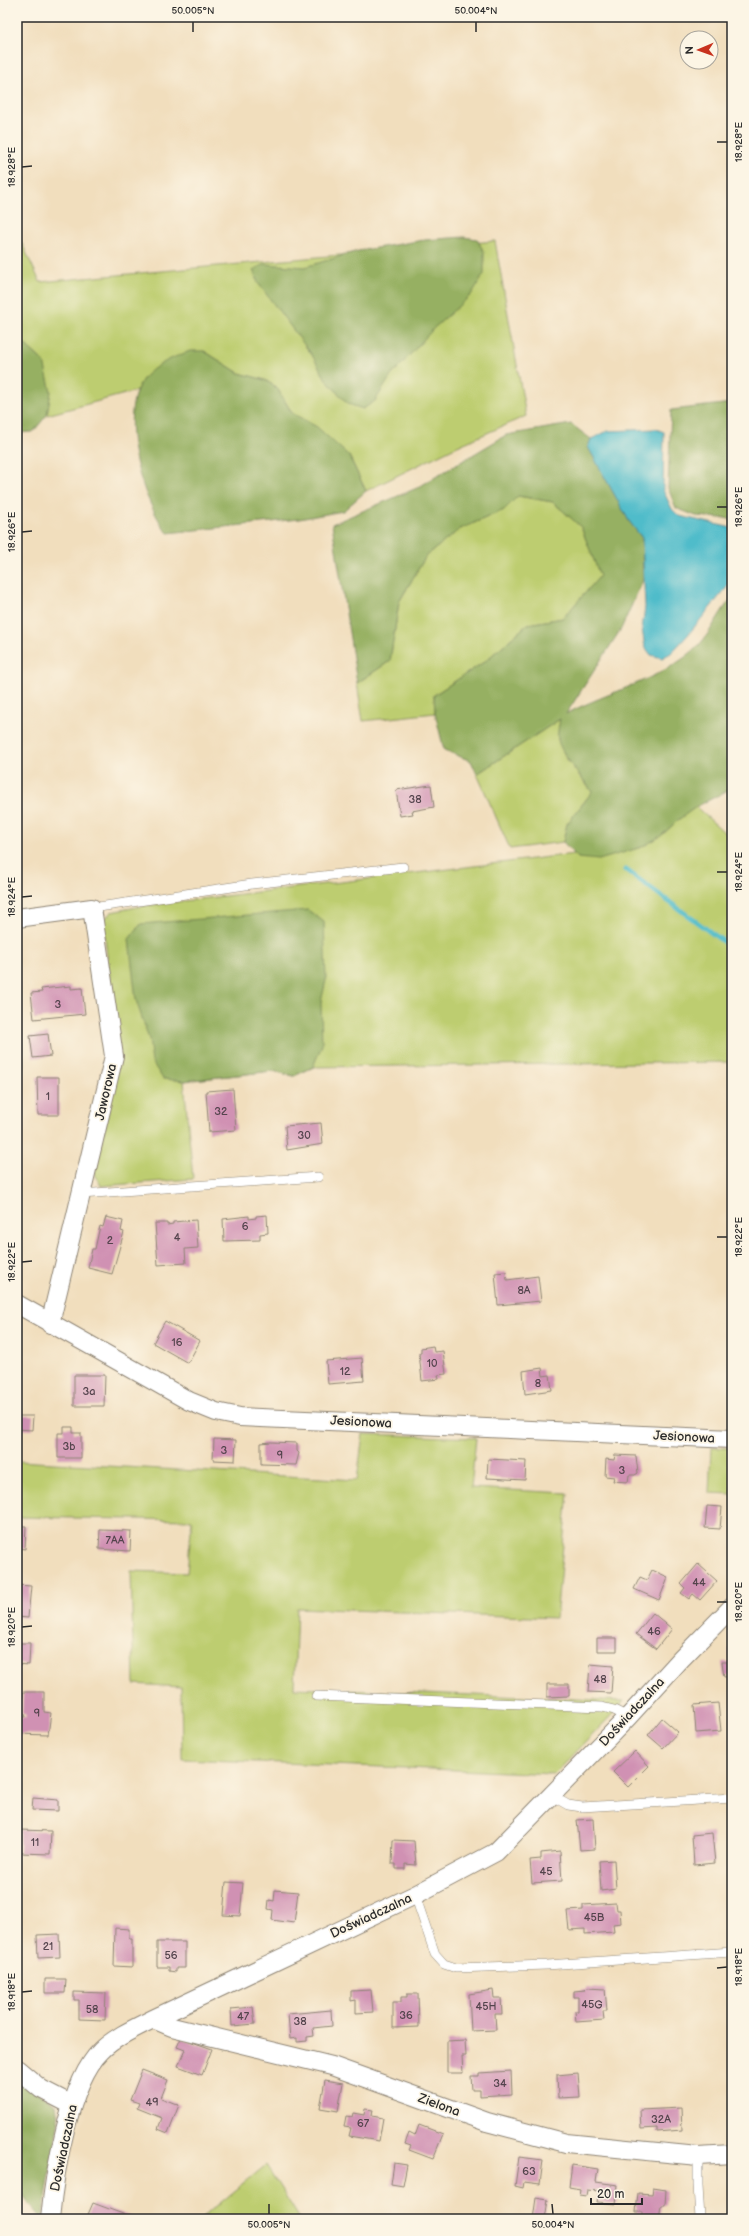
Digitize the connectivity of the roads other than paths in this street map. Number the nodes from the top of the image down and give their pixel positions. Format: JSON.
{"nodes":[{"id":1,"x":403,"y":867,"type":"dead end"},
{"id":2,"x":92,"y":908,"type":"junction"},
{"id":3,"x":17,"y":918,"type":"edge"},
{"id":4,"x":318,"y":1177,"type":"dead end"},
{"id":5,"x":82,"y":1194,"type":"junction"},
{"id":6,"x":17,"y":1304,"type":"edge"},
{"id":7,"x":50,"y":1324,"type":"junction"},
{"id":8,"x":732,"y":1439,"type":"edge"},
{"id":9,"x":732,"y":1607,"type":"edge"},
{"id":10,"x":316,"y":1696,"type":"dead end"},
{"id":11,"x":628,"y":1718,"type":"junction"},
{"id":12,"x":552,"y":1796,"type":"junction"},
{"id":13,"x":732,"y":1798,"type":"edge"},
{"id":14,"x":415,"y":1895,"type":"junction"},
{"id":15,"x":732,"y":1952,"type":"edge"},
{"id":16,"x":153,"y":2019,"type":"junction"},
{"id":17,"x":17,"y":2069,"type":"edge"},
{"id":18,"x":72,"y":2104,"type":"junction"},
{"id":19,"x":732,"y":2154,"type":"edge"},
{"id":20,"x":698,"y":2156,"type":"junction"},
{"id":21,"x":50,"y":2219,"type":"edge"},
{"id":22,"x":700,"y":2219,"type":"edge"}],
"edges":[{"from":1,"to":2,"type":"lane"},
{"from":2,"to":3,"type":"street"},
{"from":2,"to":5,"type":"street","name":"Jaworowa"},
{"from":4,"to":5,"type":"lane"},
{"from":5,"to":7,"type":"street","name":"Jaworowa"},
{"from":6,"to":7,"type":"street","name":"Jesionowa"},
{"from":7,"to":8,"type":"street","name":"Jesionowa"},
{"from":9,"to":11,"type":"street","name":"Doświadczalna"},
{"from":10,"to":11,"type":"lane"},
{"from":11,"to":12,"type":"street","name":"Doświadczalna"},
{"from":12,"to":13,"type":"lane"},
{"from":12,"to":14,"type":"street","name":"Doświadczalna"},
{"from":14,"to":15,"type":"lane"},
{"from":14,"to":16,"type":"street","name":"Doświadczalna"},
{"from":16,"to":18,"type":"street","name":"Doświadczalna"},
{"from":16,"to":20,"type":"street","name":"Zielona"},
{"from":17,"to":18,"type":"street"},
{"from":18,"to":21,"type":"street","name":"Doświadczalna"},
{"from":19,"to":20,"type":"street","name":"Zielona"},
{"from":20,"to":22,"type":"lane"}]}
